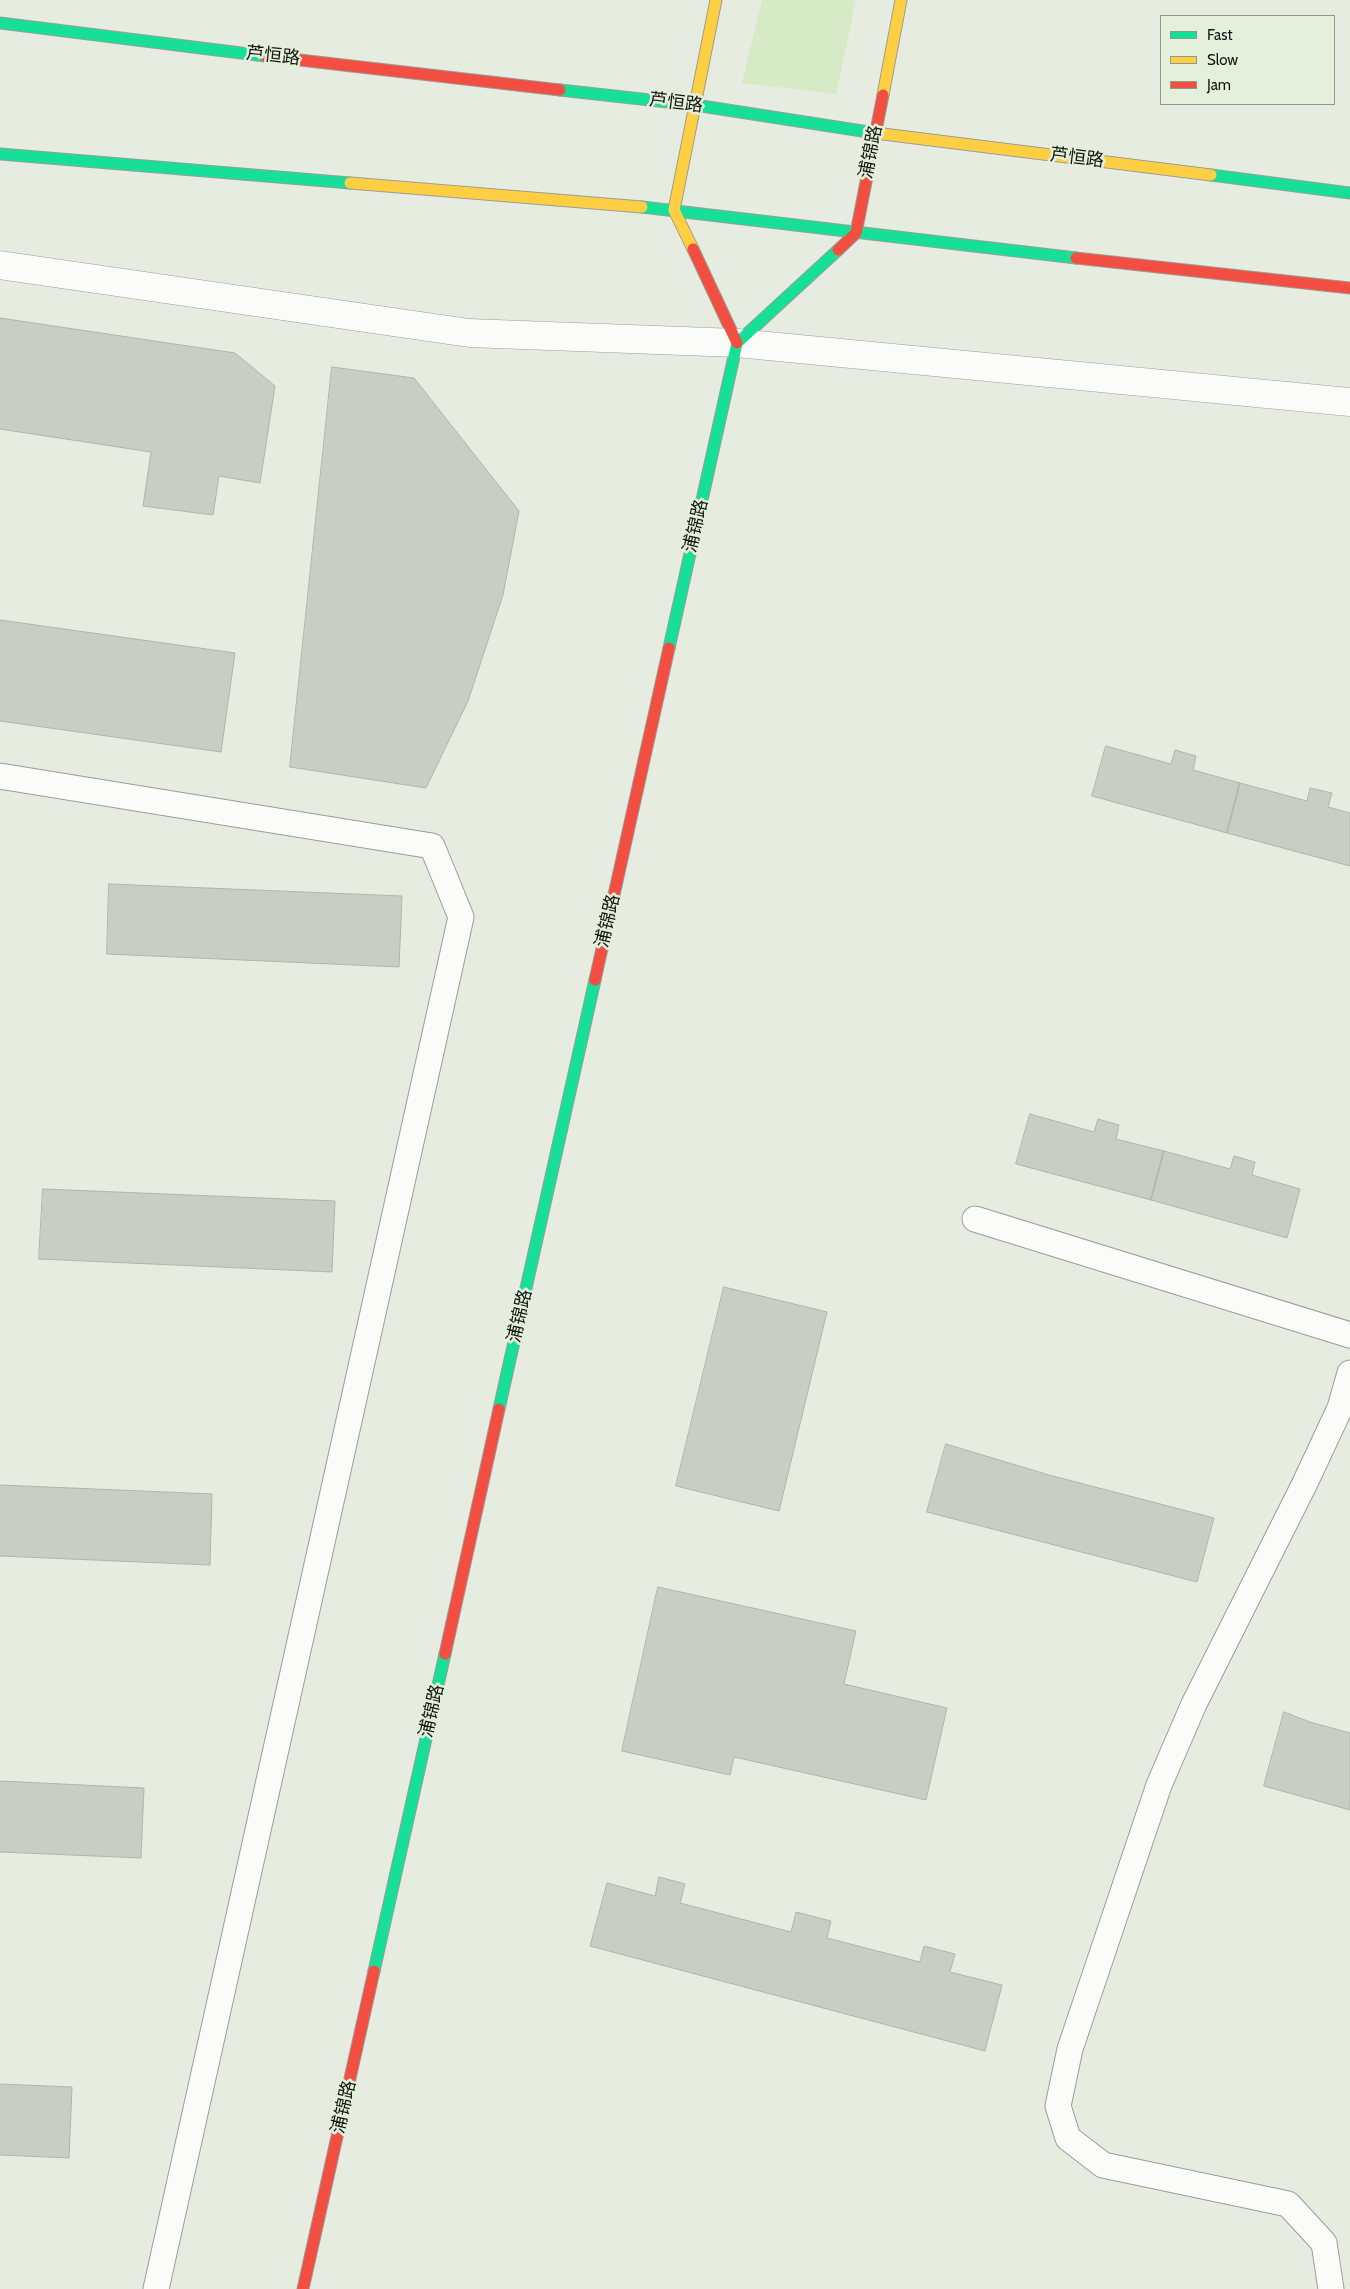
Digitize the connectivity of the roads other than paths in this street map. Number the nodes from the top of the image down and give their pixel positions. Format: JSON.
{"nodes":[{"id":1,"x":716,"y":0,"type":"edge"},
{"id":2,"x":901,"y":0,"type":"edge"},
{"id":3,"x":0,"y":23,"type":"edge"},
{"id":4,"x":695,"y":105,"type":"junction"},
{"id":5,"x":875,"y":133,"type":"junction"},
{"id":6,"x":0,"y":154,"type":"edge"},
{"id":7,"x":1350,"y":193,"type":"edge"},
{"id":8,"x":674,"y":210,"type":"junction"},
{"id":9,"x":856,"y":233,"type":"junction"},
{"id":10,"x":0,"y":265,"type":"edge"},
{"id":11,"x":1350,"y":288,"type":"edge"},
{"id":12,"x":737,"y":343,"type":"junction"},
{"id":13,"x":1350,"y":402,"type":"edge"},
{"id":14,"x":0,"y":776,"type":"edge"},
{"id":15,"x":975,"y":1219,"type":"dead end"},
{"id":16,"x":1350,"y":1335,"type":"edge"},
{"id":17,"x":1350,"y":1373,"type":"edge"},
{"id":18,"x":1345,"y":1410,"type":"edge"},
{"id":19,"x":156,"y":2289,"type":"edge"},
{"id":20,"x":303,"y":2289,"type":"edge"},
{"id":21,"x":1331,"y":2289,"type":"edge"}],
"edges":[{"from":1,"to":4,"type":"street"},
{"from":2,"to":5,"type":"street","name":"浦锦路"},
{"from":3,"to":4,"type":"street","name":"芦恒路"},
{"from":4,"to":5,"type":"street","name":"芦恒路"},
{"from":4,"to":8,"type":"street"},
{"from":5,"to":7,"type":"street","name":"芦恒路"},
{"from":5,"to":9,"type":"street","name":"浦锦路"},
{"from":6,"to":8,"type":"street"},
{"from":8,"to":9,"type":"street"},
{"from":8,"to":12,"type":"street"},
{"from":9,"to":11,"type":"street"},
{"from":9,"to":12,"type":"street"},
{"from":10,"to":12,"type":"street"},
{"from":12,"to":13,"type":"street"},
{"from":12,"to":20,"type":"street","name":"浦锦路"},
{"from":14,"to":19,"type":"lane"},
{"from":15,"to":16,"type":"lane"},
{"from":17,"to":18,"type":"lane"},
{"from":18,"to":21,"type":"lane"}]}
